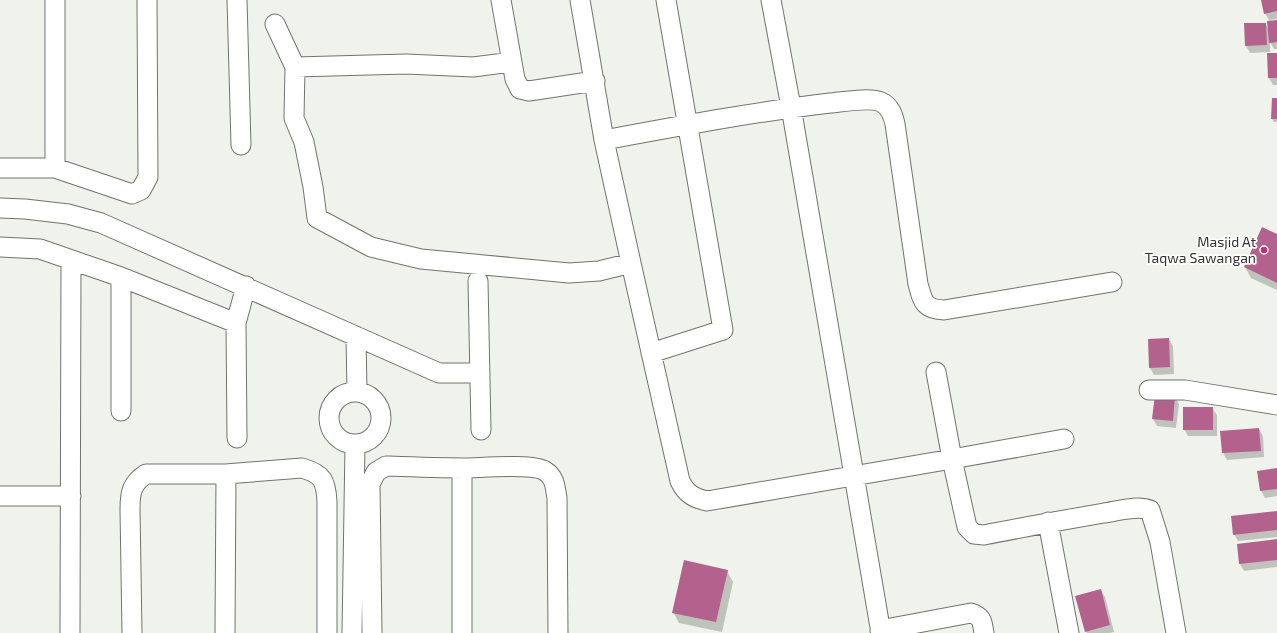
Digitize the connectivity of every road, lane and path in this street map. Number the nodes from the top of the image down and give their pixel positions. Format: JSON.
{"nodes":[{"id":1,"x":55,"y":0,"type":"edge"},
{"id":2,"x":147,"y":0,"type":"edge"},
{"id":3,"x":237,"y":0,"type":"edge"},
{"id":4,"x":501,"y":0,"type":"edge"},
{"id":5,"x":580,"y":0,"type":"edge"},
{"id":6,"x":666,"y":0,"type":"edge"},
{"id":7,"x":771,"y":0,"type":"edge"},
{"id":8,"x":275,"y":24,"type":"dead end"},
{"id":9,"x":512,"y":62,"type":"junction"},
{"id":10,"x":295,"y":67,"type":"junction"},
{"id":11,"x":595,"y":81,"type":"junction"},
{"id":12,"x":791,"y":108,"type":"junction"},
{"id":13,"x":688,"y":124,"type":"junction"},
{"id":14,"x":604,"y":140,"type":"junction"},
{"id":15,"x":241,"y":145,"type":"dead end"},
{"id":16,"x":0,"y":168,"type":"edge"},
{"id":17,"x":55,"y":168,"type":"junction"},
{"id":18,"x":0,"y":208,"type":"edge"},
{"id":19,"x":0,"y":247,"type":"edge"},
{"id":20,"x":72,"y":260,"type":"junction"},
{"id":21,"x":630,"y":263,"type":"junction"},
{"id":22,"x":121,"y":277,"type":"junction"},
{"id":23,"x":478,"y":281,"type":"dead end"},
{"id":24,"x":1112,"y":282,"type":"dead end"},
{"id":25,"x":246,"y":286,"type":"junction"},
{"id":26,"x":236,"y":323,"type":"junction"},
{"id":27,"x":356,"y":336,"type":"junction"},
{"id":28,"x":651,"y":353,"type":"junction"},
{"id":29,"x":936,"y":372,"type":"dead end"},
{"id":30,"x":480,"y":373,"type":"junction"},
{"id":31,"x":1149,"y":390,"type":"dead end"},
{"id":32,"x":357,"y":392,"type":"junction"},
{"id":33,"x":1277,"y":405,"type":"edge"},
{"id":34,"x":121,"y":411,"type":"dead end"},
{"id":35,"x":481,"y":430,"type":"dead end"},
{"id":36,"x":237,"y":438,"type":"dead end"},
{"id":37,"x":1064,"y":439,"type":"dead end"},
{"id":38,"x":355,"y":444,"type":"junction"},
{"id":39,"x":952,"y":459,"type":"junction"},
{"id":40,"x":462,"y":468,"type":"junction"},
{"id":41,"x":226,"y":474,"type":"junction"},
{"id":42,"x":855,"y":475,"type":"junction"},
{"id":43,"x":0,"y":496,"type":"edge"},
{"id":44,"x":70,"y":496,"type":"junction"},
{"id":45,"x":1048,"y":522,"type":"junction"},
{"id":46,"x":881,"y":631,"type":"edge"},
{"id":47,"x":70,"y":633,"type":"edge"},
{"id":48,"x":132,"y":633,"type":"edge"},
{"id":49,"x":225,"y":633,"type":"edge"},
{"id":50,"x":327,"y":633,"type":"edge"},
{"id":51,"x":352,"y":633,"type":"edge"},
{"id":52,"x":372,"y":633,"type":"edge"},
{"id":53,"x":462,"y":633,"type":"edge"},
{"id":54,"x":558,"y":633,"type":"edge"},
{"id":55,"x":984,"y":633,"type":"edge"},
{"id":56,"x":1069,"y":633,"type":"edge"},
{"id":57,"x":1176,"y":633,"type":"edge"}],
"edges":[{"from":1,"to":17,"type":"street"},
{"from":2,"to":17,"type":"street"},
{"from":3,"to":15,"type":"street"},
{"from":4,"to":9,"type":"street"},
{"from":5,"to":11,"type":"street"},
{"from":6,"to":13,"type":"street"},
{"from":7,"to":12,"type":"street"},
{"from":8,"to":10,"type":"street"},
{"from":9,"to":10,"type":"street"},
{"from":9,"to":11,"type":"street"},
{"from":10,"to":21,"type":"street"},
{"from":11,"to":14,"type":"street"},
{"from":12,"to":13,"type":"street"},
{"from":12,"to":24,"type":"street"},
{"from":12,"to":42,"type":"street"},
{"from":13,"to":14,"type":"street"},
{"from":13,"to":28,"type":"street"},
{"from":14,"to":21,"type":"street"},
{"from":16,"to":17,"type":"street"},
{"from":18,"to":25,"type":"street"},
{"from":19,"to":20,"type":"street"},
{"from":20,"to":22,"type":"street"},
{"from":20,"to":44,"type":"street"},
{"from":21,"to":28,"type":"street"},
{"from":22,"to":26,"type":"street"},
{"from":22,"to":34,"type":"street"},
{"from":23,"to":30,"type":"street"},
{"from":25,"to":26,"type":"street"},
{"from":25,"to":27,"type":"street"},
{"from":26,"to":36,"type":"street"},
{"from":27,"to":30,"type":"street"},
{"from":27,"to":32,"type":"street"},
{"from":28,"to":42,"type":"street"},
{"from":29,"to":39,"type":"street"},
{"from":30,"to":35,"type":"street"},
{"from":31,"to":33,"type":"street"},
{"from":32,"to":38,"type":"street"},
{"from":32,"to":38,"type":"street"},
{"from":37,"to":39,"type":"street"},
{"from":38,"to":51,"type":"street"},
{"from":39,"to":42,"type":"street"},
{"from":39,"to":45,"type":"street"},
{"from":40,"to":52,"type":"street"},
{"from":40,"to":53,"type":"street"},
{"from":40,"to":54,"type":"street"},
{"from":41,"to":48,"type":"street"},
{"from":41,"to":49,"type":"street"},
{"from":41,"to":50,"type":"street"},
{"from":42,"to":46,"type":"street"},
{"from":43,"to":44,"type":"street"},
{"from":44,"to":47,"type":"street"},
{"from":45,"to":56,"type":"street"},
{"from":45,"to":57,"type":"street"},
{"from":46,"to":55,"type":"street"}]}
